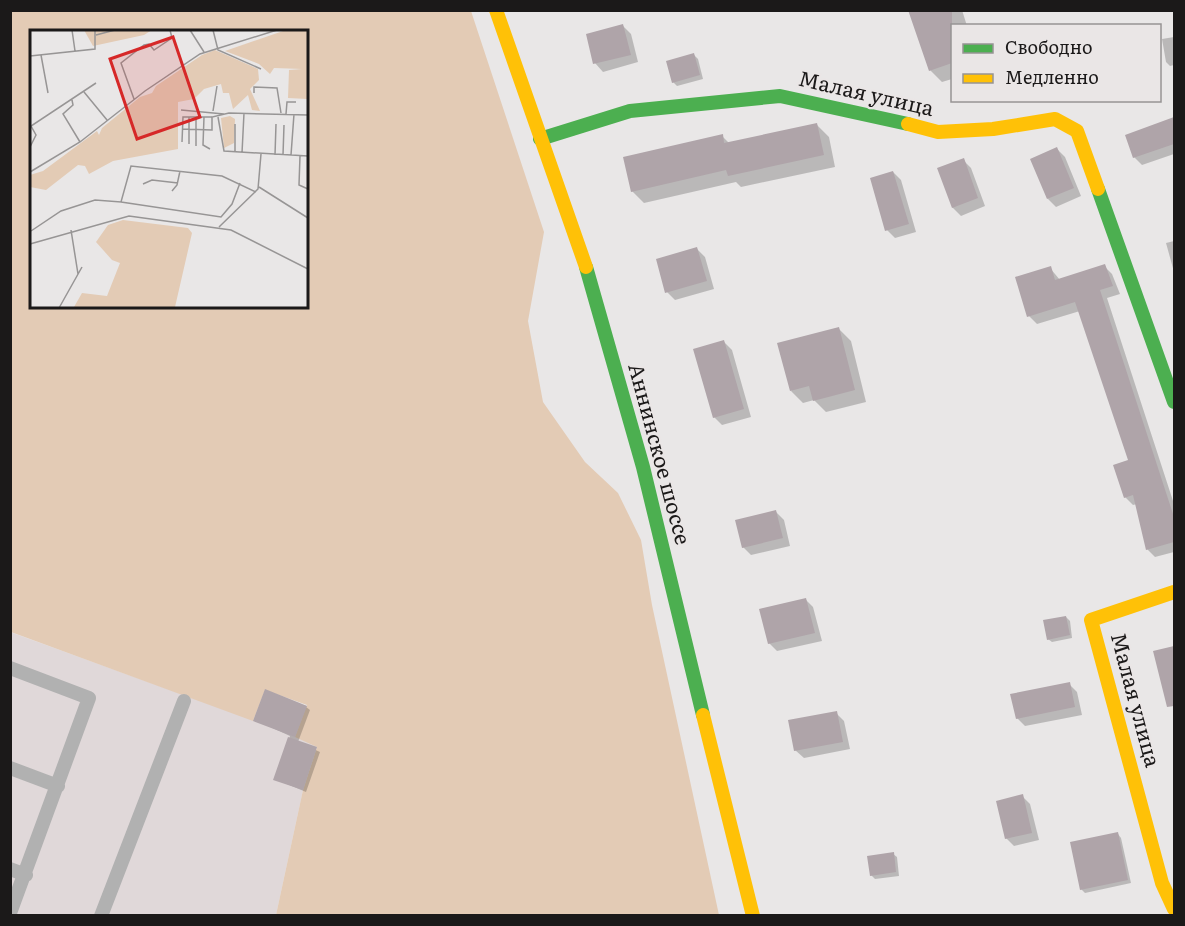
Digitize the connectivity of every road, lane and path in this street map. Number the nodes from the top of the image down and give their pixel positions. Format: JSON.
{"nodes":[{"id":1,"x":496,"y":10,"type":"edge"},
{"id":2,"x":540,"y":139,"type":"junction"},
{"id":3,"x":1174,"y":402,"type":"edge"},
{"id":4,"x":1174,"y":592,"type":"edge"},
{"id":5,"x":10,"y":668,"type":"edge"},
{"id":6,"x":184,"y":701,"type":"dead end"},
{"id":7,"x":10,"y":768,"type":"edge"},
{"id":8,"x":58,"y":786,"type":"junction"},
{"id":9,"x":10,"y":869,"type":"edge"},
{"id":10,"x":26,"y":875,"type":"junction"},
{"id":11,"x":1174,"y":909,"type":"edge"},
{"id":12,"x":10,"y":913,"type":"edge"},
{"id":13,"x":101,"y":915,"type":"edge"},
{"id":14,"x":753,"y":915,"type":"edge"}],
"edges":[{"from":1,"to":2,"type":"street","name":"Аннинское шоссе"},
{"from":2,"to":3,"type":"street","name":"Малая улица"},
{"from":2,"to":14,"type":"street","name":"Аннинское шоссе"},
{"from":4,"to":11,"type":"street","name":"Малая улица"},
{"from":5,"to":8,"type":"lane"},
{"from":6,"to":13,"type":"lane"},
{"from":7,"to":8,"type":"lane"},
{"from":8,"to":10,"type":"lane"},
{"from":9,"to":10,"type":"lane"},
{"from":10,"to":12,"type":"lane"}]}
